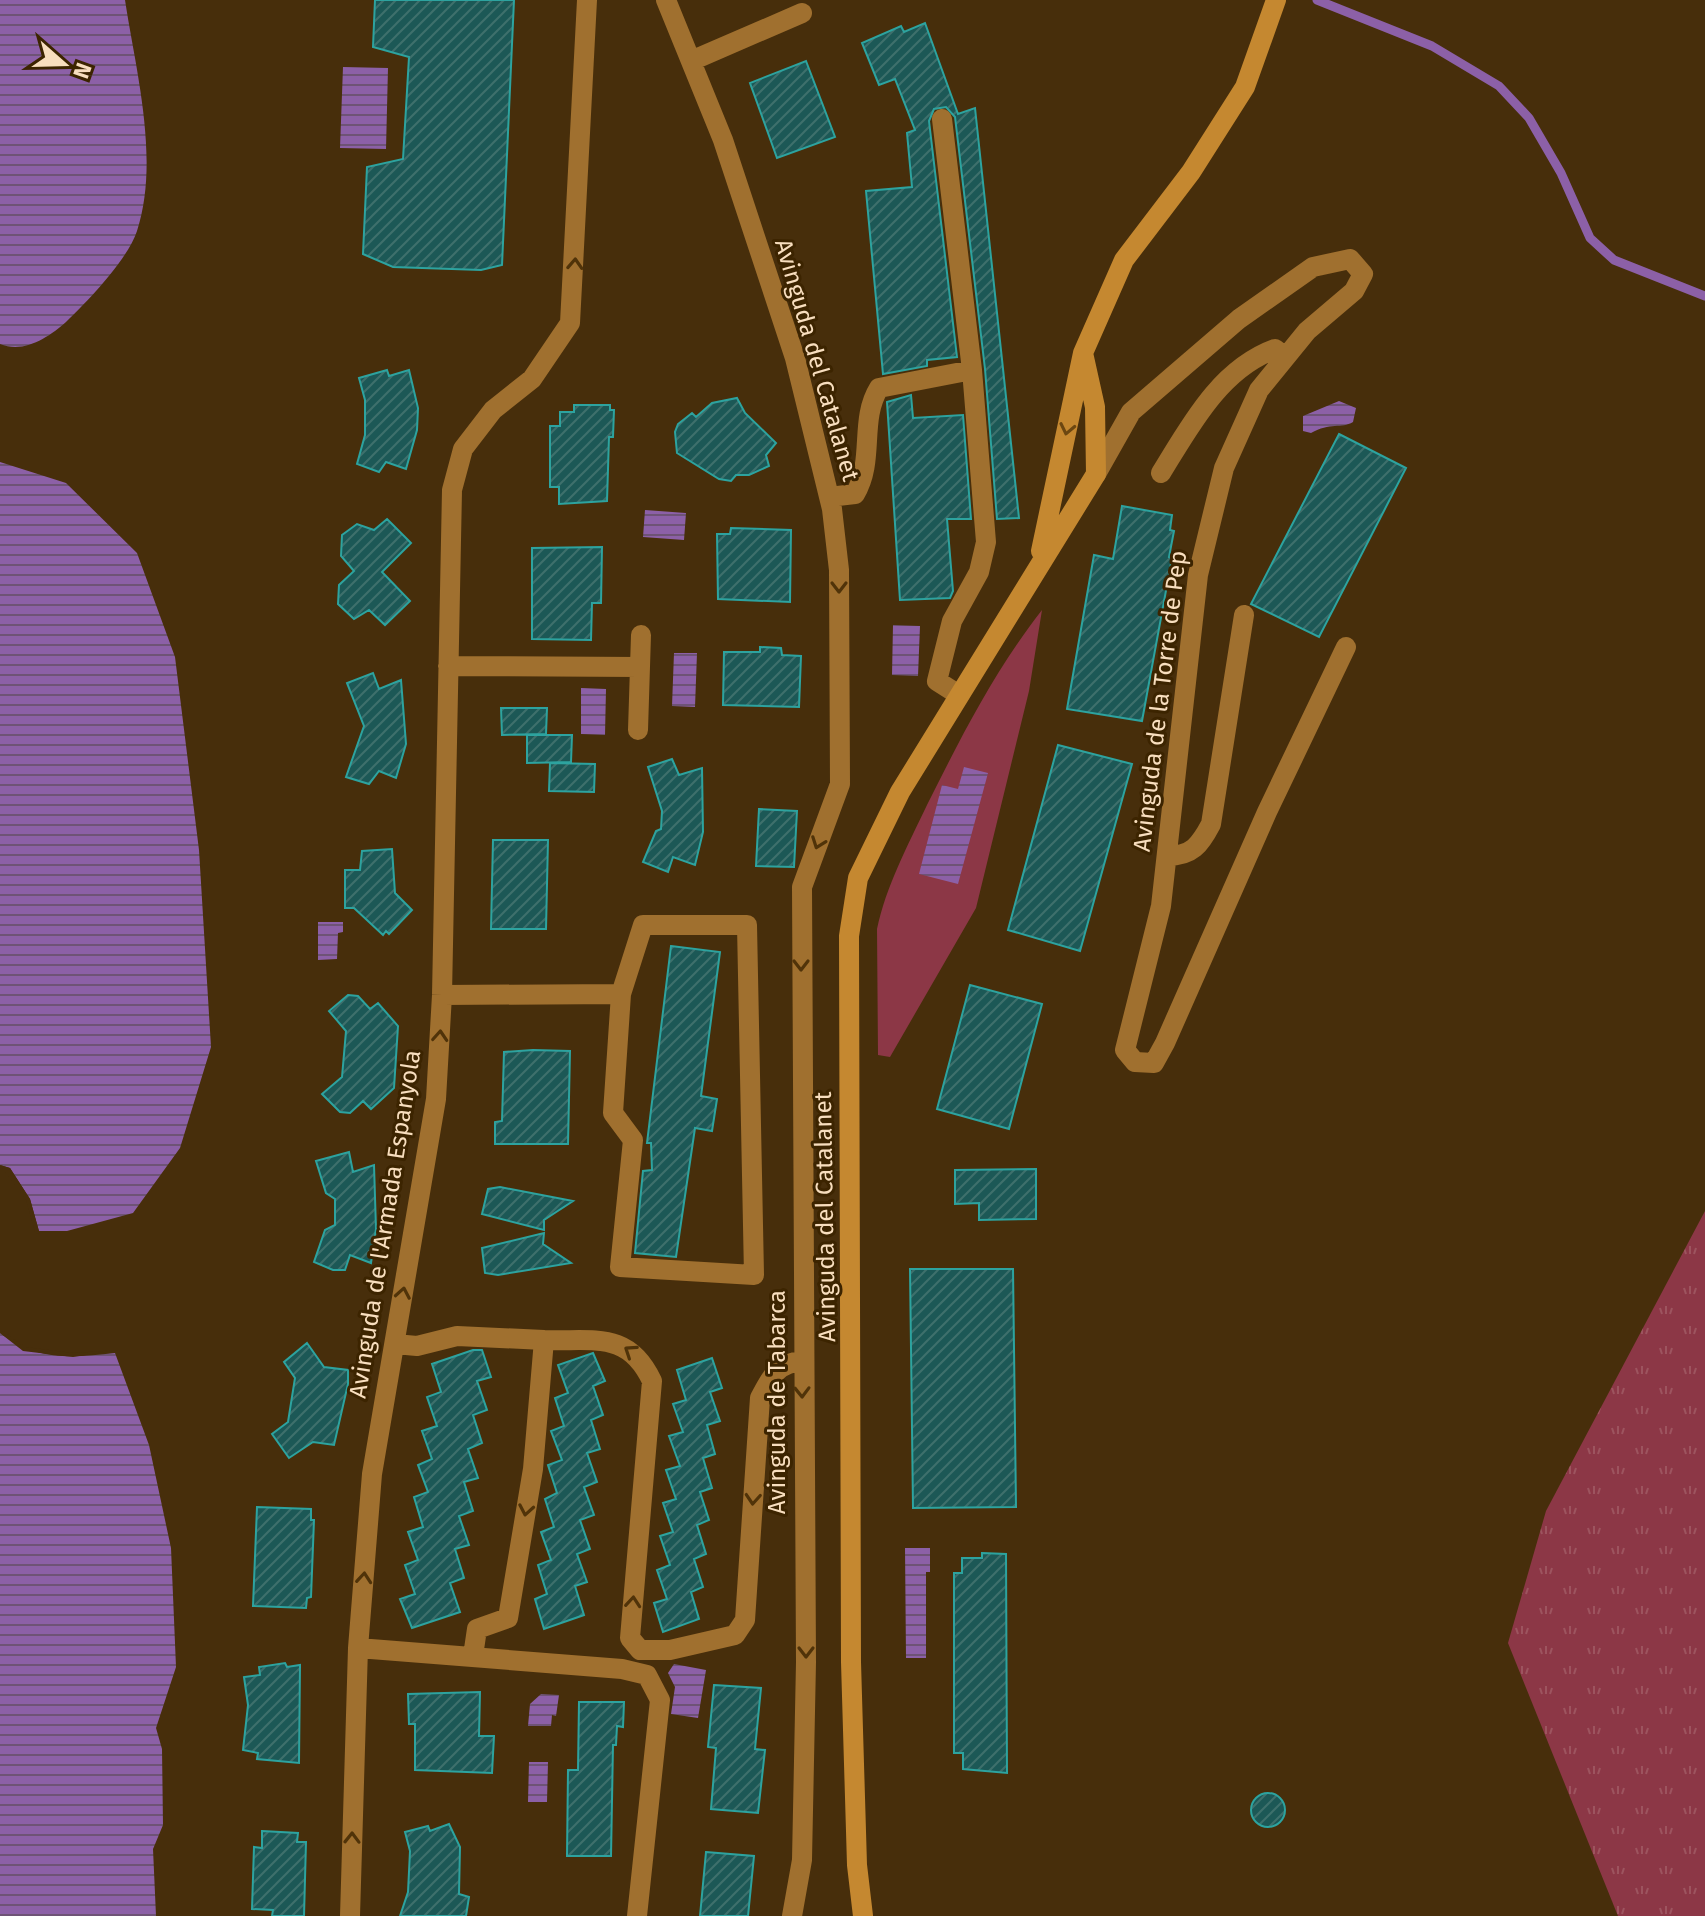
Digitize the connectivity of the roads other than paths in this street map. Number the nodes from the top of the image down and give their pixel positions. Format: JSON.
{"nodes":[{"id":1,"x":587,"y":0,"type":"edge"},
{"id":2,"x":666,"y":0,"type":"edge"},
{"id":3,"x":1276,"y":0,"type":"edge"},
{"id":4,"x":802,"y":13,"type":"dead end"},
{"id":5,"x":691,"y":61,"type":"junction"},
{"id":6,"x":942,"y":119,"type":"dead end"},
{"id":7,"x":1083,"y":353,"type":"junction"},
{"id":8,"x":1283,"y":355,"type":"junction"},
{"id":9,"x":972,"y":370,"type":"junction"},
{"id":10,"x":1161,"y":473,"type":"dead end"},
{"id":11,"x":1096,"y":474,"type":"junction"},
{"id":12,"x":830,"y":503,"type":"junction"},
{"id":13,"x":1037,"y":566,"type":"junction"},
{"id":14,"x":1244,"y":615,"type":"dead end"},
{"id":15,"x":641,"y":635,"type":"dead end"},
{"id":16,"x":1346,"y":647,"type":"dead end"},
{"id":17,"x":448,"y":666,"type":"junction"},
{"id":18,"x":640,"y":667,"type":"junction"},
{"id":19,"x":959,"y":695,"type":"junction"},
{"id":20,"x":638,"y":730,"type":"dead end"},
{"id":21,"x":1167,"y":856,"type":"junction"},
{"id":22,"x":802,"y":887,"type":"joint"},
{"id":23,"x":621,"y":994,"type":"junction"},
{"id":24,"x":442,"y":995,"type":"junction"},
{"id":25,"x":544,"y":1340,"type":"junction"},
{"id":26,"x":395,"y":1344,"type":"junction"},
{"id":27,"x":802,"y":1361,"type":"junction"},
{"id":28,"x":358,"y":1648,"type":"junction"},
{"id":29,"x":473,"y":1656,"type":"junction"},
{"id":30,"x":350,"y":1916,"type":"edge"},
{"id":31,"x":637,"y":1916,"type":"edge"},
{"id":32,"x":792,"y":1916,"type":"edge"},
{"id":33,"x":863,"y":1916,"type":"edge"}],
"edges":[{"from":17,"to":1,"type":"street","name":"Avinguda de l'Armada Espanyola","one_way":true},
{"from":2,"to":5,"type":"street","name":"Avinguda del Catalanet"},
{"from":3,"to":7,"type":"main road","name":"Avinguda del Catalanet"},
{"from":4,"to":5,"type":"street"},
{"from":5,"to":12,"type":"street","name":"Avinguda del Catalanet"},
{"from":6,"to":9,"type":"street"},
{"from":7,"to":11,"type":"main road"},
{"from":7,"to":13,"type":"main road","name":"Avinguda del Catalanet","one_way":true},
{"from":8,"to":10,"type":"street"},
{"from":8,"to":11,"type":"street","name":"Avinguda de la Torre de Pep"},
{"from":8,"to":21,"type":"street","name":"Avinguda de la Torre de Pep"},
{"from":9,"to":12,"type":"street"},
{"from":9,"to":19,"type":"street"},
{"from":11,"to":13,"type":"main road","name":"Avinguda del Catalanet"},
{"from":12,"to":22,"type":"street","name":"Avinguda del Catalanet","one_way":true},
{"from":13,"to":19,"type":"main road","name":"Avinguda del Catalanet"},
{"from":14,"to":21,"type":"street"},
{"from":15,"to":18,"type":"street"},
{"from":16,"to":21,"type":"street","name":"Avinguda de la Torre de Pep"},
{"from":17,"to":18,"type":"street"},
{"from":17,"to":24,"type":"street","name":"Avinguda de l'Armada Espanyola"},
{"from":18,"to":20,"type":"street"},
{"from":19,"to":33,"type":"main road","name":"Avinguda del Catalanet"},
{"from":22,"to":27,"type":"street","name":"Avinguda de Tabarca","one_way":true},
{"from":23,"to":23,"type":"street"},
{"from":23,"to":24,"type":"street"},
{"from":26,"to":24,"type":"street","name":"Avinguda de l'Armada Espanyola","one_way":true},
{"from":25,"to":26,"type":"street"},
{"from":27,"to":25,"type":"street","one_way":true},
{"from":25,"to":29,"type":"street","one_way":true},
{"from":28,"to":26,"type":"street","name":"Avinguda de l'Armada Espanyola","one_way":true},
{"from":27,"to":32,"type":"street","name":"Avinguda de Tabarca","one_way":true},
{"from":28,"to":29,"type":"street"},
{"from":30,"to":28,"type":"street","name":"Avinguda de l'Armada Espanyola","one_way":true},
{"from":29,"to":31,"type":"street"}]}
